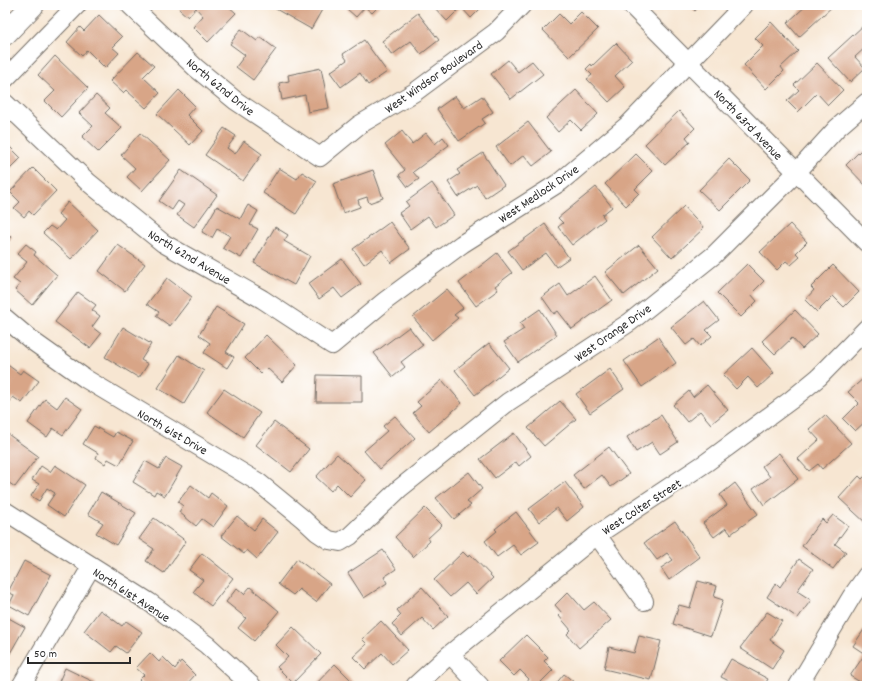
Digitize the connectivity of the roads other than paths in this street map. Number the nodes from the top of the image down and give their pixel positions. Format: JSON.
{"nodes":[{"id":1,"x":33,"y":5,"type":"edge"},
{"id":2,"x":77,"y":5,"type":"edge"},
{"id":3,"x":130,"y":5,"type":"edge"},
{"id":4,"x":522,"y":5,"type":"edge"},
{"id":5,"x":631,"y":5,"type":"edge"},
{"id":6,"x":744,"y":5,"type":"edge"},
{"id":7,"x":5,"y":34,"type":"edge"},
{"id":8,"x":689,"y":63,"type":"junction"},
{"id":9,"x":5,"y":79,"type":"edge"},
{"id":10,"x":867,"y":102,"type":"edge"},
{"id":11,"x":5,"y":103,"type":"edge"},
{"id":12,"x":320,"y":157,"type":"joint"},
{"id":13,"x":796,"y":173,"type":"junction"},
{"id":14,"x":867,"y":243,"type":"edge"},
{"id":15,"x":5,"y":318,"type":"edge"},
{"id":16,"x":867,"y":328,"type":"edge"},
{"id":17,"x":332,"y":345,"type":"joint"},
{"id":18,"x":5,"y":512,"type":"edge"},
{"id":19,"x":597,"y":535,"type":"junction"},
{"id":20,"x":340,"y":542,"type":"joint"},
{"id":21,"x":91,"y":567,"type":"junction"},
{"id":22,"x":867,"y":575,"type":"edge"},
{"id":23,"x":644,"y":601,"type":"dead end"},
{"id":24,"x":450,"y":654,"type":"junction"},
{"id":25,"x":21,"y":686,"type":"edge"},
{"id":26,"x":252,"y":686,"type":"edge"},
{"id":27,"x":415,"y":686,"type":"edge"},
{"id":28,"x":480,"y":686,"type":"edge"},
{"id":29,"x":798,"y":686,"type":"edge"}],
"edges":[{"from":1,"to":7,"type":"main road"},
{"from":2,"to":9,"type":"street"},
{"from":3,"to":12,"type":"street","name":"North 62nd Drive"},
{"from":4,"to":12,"type":"street","name":"West Windsor Boulevard"},
{"from":5,"to":8,"type":"street","name":"North 63rd Avenue"},
{"from":6,"to":8,"type":"street","name":"West Medlock Drive"},
{"from":8,"to":13,"type":"street","name":"North 63rd Avenue"},
{"from":8,"to":17,"type":"street","name":"West Medlock Drive"},
{"from":10,"to":13,"type":"street","name":"West Orange Drive"},
{"from":11,"to":17,"type":"street","name":"North 62nd Avenue"},
{"from":13,"to":14,"type":"street","name":"North 63rd Avenue"},
{"from":13,"to":20,"type":"street","name":"West Orange Drive"},
{"from":15,"to":20,"type":"street","name":"North 61st Drive"},
{"from":16,"to":19,"type":"street","name":"West Colter Street"},
{"from":18,"to":21,"type":"street","name":"North 61st Avenue"},
{"from":19,"to":23,"type":"street"},
{"from":19,"to":24,"type":"street","name":"West Colter Street"},
{"from":21,"to":25,"type":"street"},
{"from":21,"to":26,"type":"street","name":"North 61st Avenue"},
{"from":22,"to":29,"type":"street"},
{"from":24,"to":27,"type":"street","name":"West Colter Street"},
{"from":24,"to":28,"type":"street"}]}
